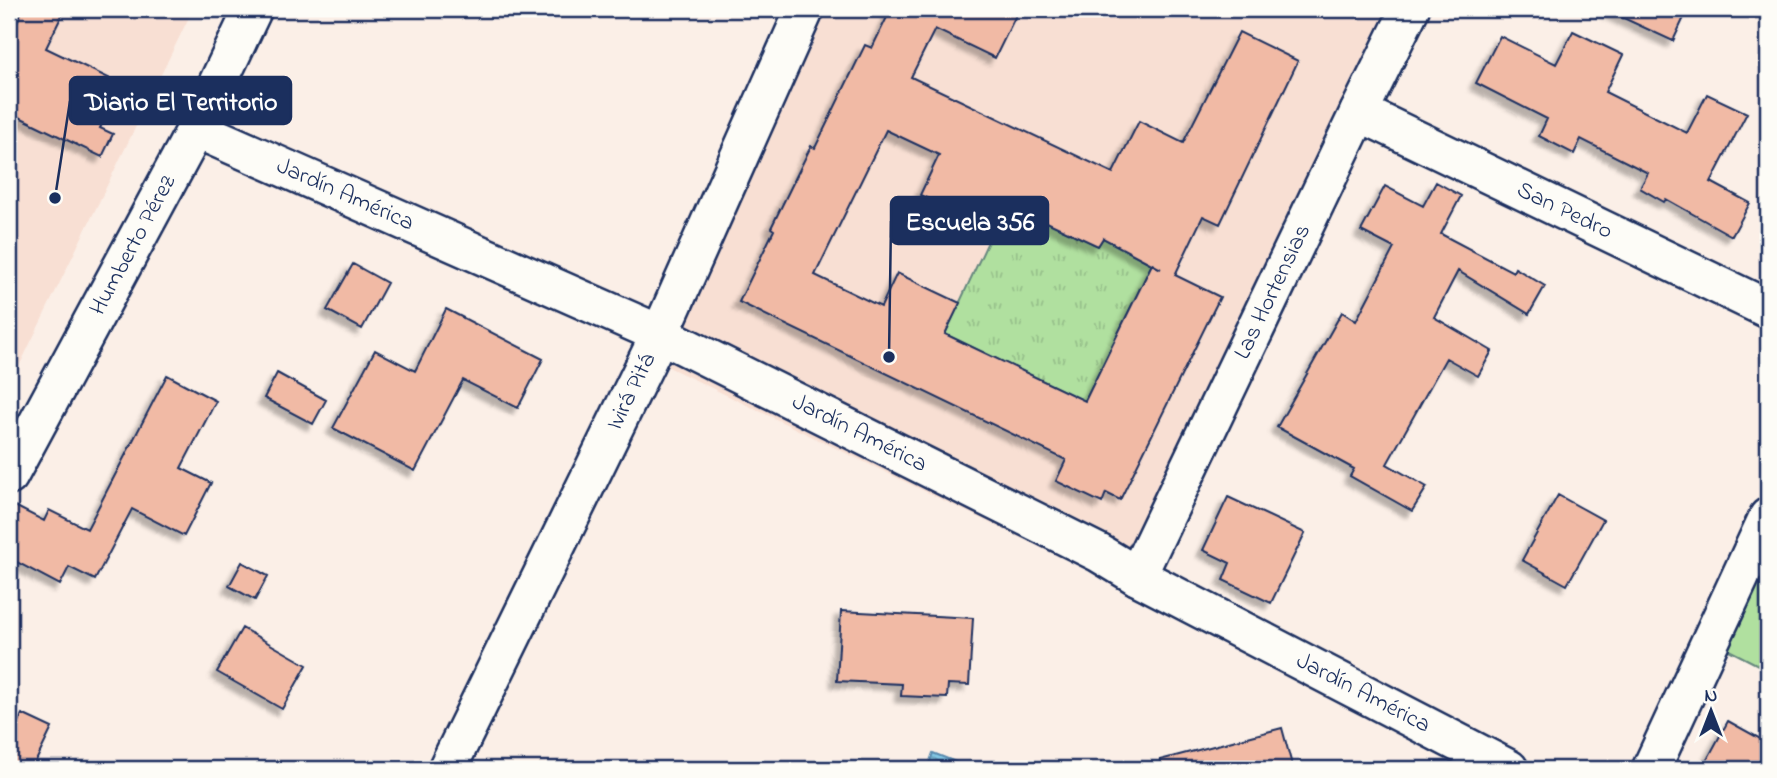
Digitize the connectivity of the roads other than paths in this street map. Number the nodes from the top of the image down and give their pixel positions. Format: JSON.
{"nodes":[{"id":1,"x":253,"y":9,"type":"edge"},
{"id":2,"x":805,"y":9,"type":"edge"},
{"id":3,"x":1410,"y":9,"type":"edge"},
{"id":4,"x":1359,"y":112,"type":"junction"},
{"id":5,"x":195,"y":129,"type":"junction"},
{"id":6,"x":1768,"y":309,"type":"edge"},
{"id":7,"x":660,"y":334,"type":"junction"},
{"id":8,"x":9,"y":476,"type":"edge"},
{"id":9,"x":1768,"y":517,"type":"edge"},
{"id":10,"x":1137,"y":576,"type":"junction"},
{"id":11,"x":447,"y":769,"type":"edge"},
{"id":12,"x":1509,"y":769,"type":"edge"},
{"id":13,"x":1651,"y":769,"type":"edge"}],
"edges":[{"from":1,"to":5,"type":"street","name":"Humberto Pérez"},
{"from":2,"to":7,"type":"street","name":"Ivirá Pitá"},
{"from":3,"to":4,"type":"street","name":"Las Hortensias"},
{"from":4,"to":6,"type":"street","name":"San Pedro"},
{"from":4,"to":10,"type":"street","name":"Las Hortensias"},
{"from":5,"to":7,"type":"street","name":"Jardín América"},
{"from":5,"to":8,"type":"street","name":"Humberto Pérez"},
{"from":7,"to":10,"type":"street","name":"Jardín América"},
{"from":7,"to":11,"type":"street","name":"Ivirá Pitá"},
{"from":9,"to":13,"type":"street"},
{"from":10,"to":12,"type":"street","name":"Jardín América"}]}
